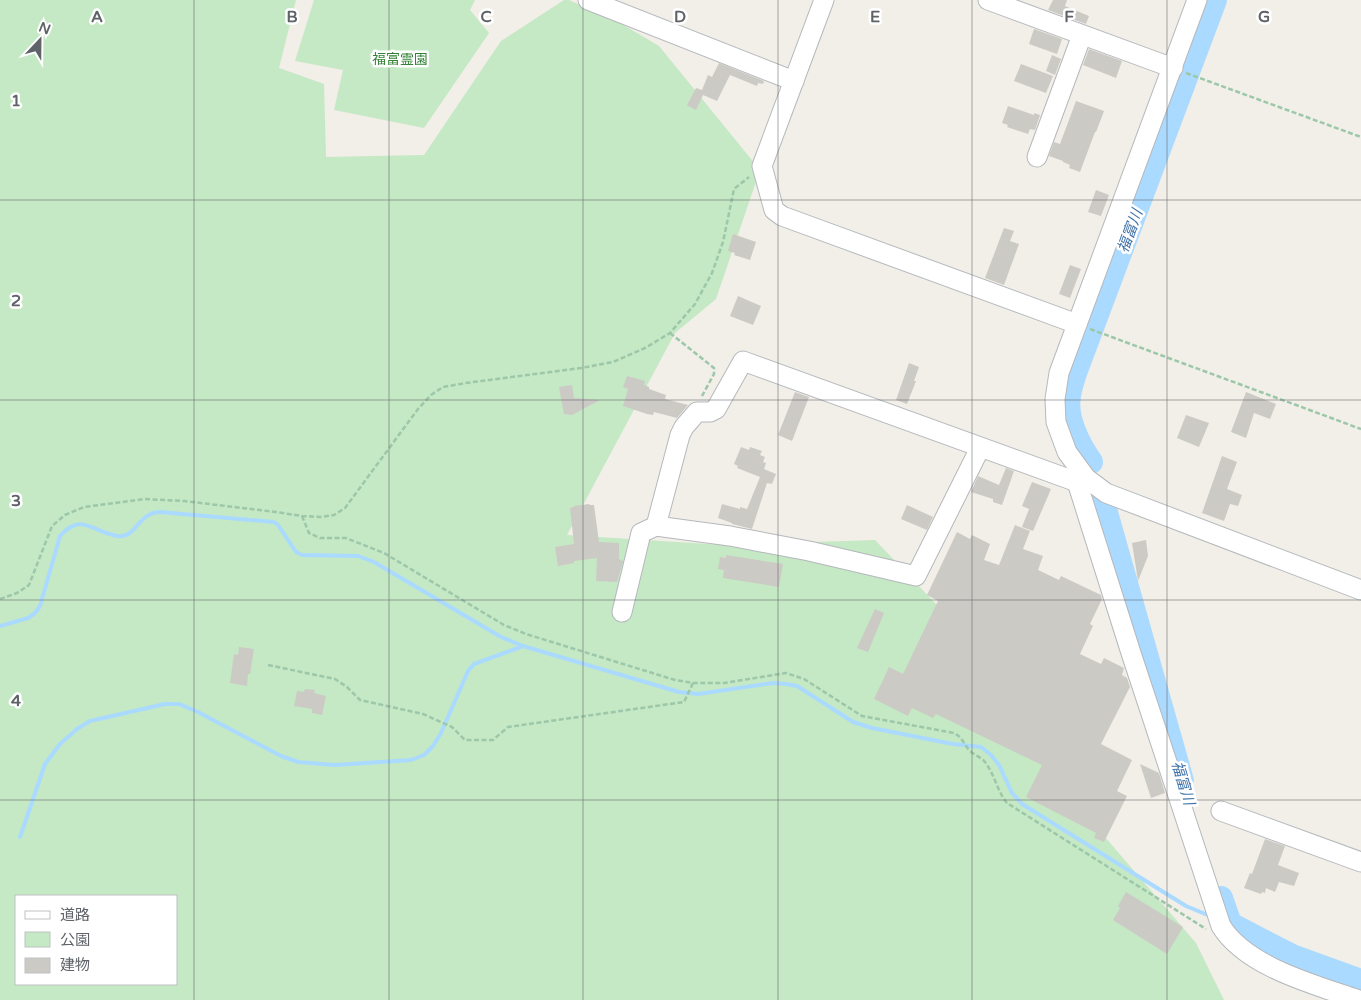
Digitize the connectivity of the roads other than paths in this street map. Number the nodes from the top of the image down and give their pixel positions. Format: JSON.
{"nodes":[{"id":1,"x":588,"y":0,"type":"edge"},
{"id":2,"x":824,"y":0,"type":"edge"},
{"id":3,"x":988,"y":0,"type":"edge"},
{"id":4,"x":1197,"y":0,"type":"edge"},
{"id":5,"x":1082,"y":35,"type":"junction"},
{"id":6,"x":1173,"y":68,"type":"junction"},
{"id":7,"x":794,"y":81,"type":"junction"},
{"id":8,"x":1037,"y":157,"type":"dead end"},
{"id":9,"x":1082,"y":326,"type":"junction"},
{"id":10,"x":980,"y":448,"type":"junction"},
{"id":11,"x":1082,"y":480,"type":"junction"},
{"id":12,"x":656,"y":526,"type":"junction"},
{"id":13,"x":1361,"y":590,"type":"edge"},
{"id":14,"x":622,"y":612,"type":"dead end"},
{"id":15,"x":1221,"y":811,"type":"dead end"},
{"id":16,"x":1361,"y":862,"type":"edge"},
{"id":17,"x":1359,"y":1000,"type":"edge"}],
"edges":[{"from":1,"to":7,"type":"street"},
{"from":2,"to":7,"type":"street"},
{"from":3,"to":5,"type":"street"},
{"from":4,"to":6,"type":"street"},
{"from":5,"to":6,"type":"street"},
{"from":5,"to":8,"type":"street"},
{"from":6,"to":9,"type":"street"},
{"from":7,"to":9,"type":"street"},
{"from":9,"to":11,"type":"street"},
{"from":10,"to":11,"type":"street"},
{"from":10,"to":12,"type":"street"},
{"from":10,"to":12,"type":"street"},
{"from":11,"to":13,"type":"street"},
{"from":11,"to":17,"type":"street"},
{"from":12,"to":14,"type":"street"},
{"from":15,"to":16,"type":"street"}]}
